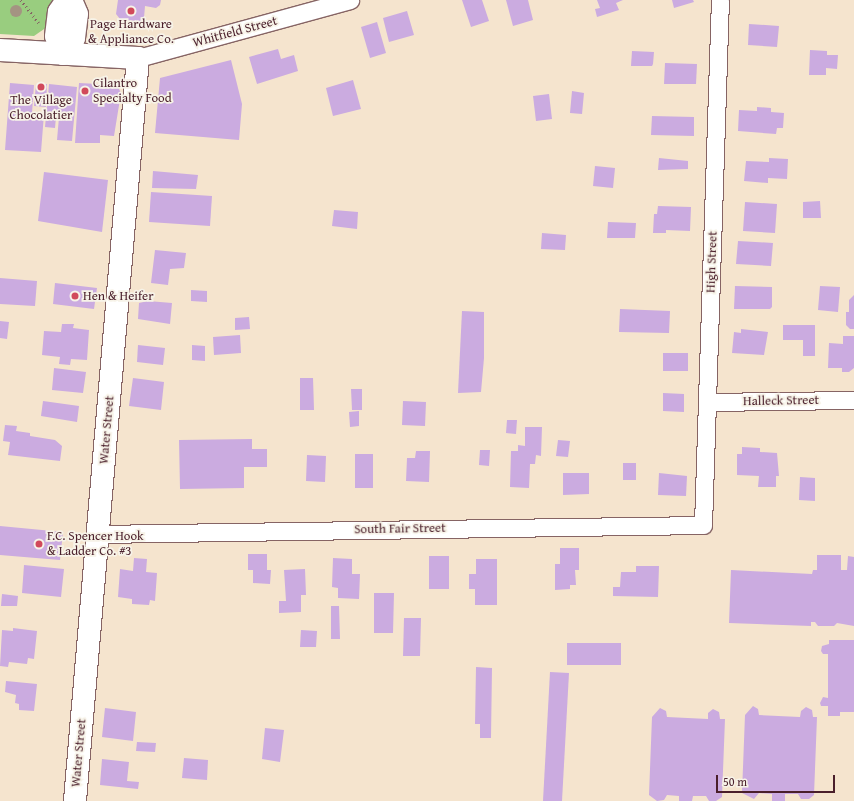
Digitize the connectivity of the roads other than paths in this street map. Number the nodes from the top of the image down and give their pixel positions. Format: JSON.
{"nodes":[{"id":1,"x":67,"y":0,"type":"edge"},
{"id":2,"x":72,"y":0,"type":"edge"},
{"id":3,"x":350,"y":0,"type":"edge"},
{"id":4,"x":720,"y":0,"type":"edge"},
{"id":5,"x":0,"y":50,"type":"edge"},
{"id":6,"x":63,"y":54,"type":"junction"},
{"id":7,"x":138,"y":58,"type":"junction"},
{"id":8,"x":854,"y":400,"type":"edge"},
{"id":9,"x":708,"y":402,"type":"junction"},
{"id":10,"x":702,"y":525,"type":"joint"},
{"id":11,"x":97,"y":534,"type":"junction"},
{"id":12,"x":75,"y":801,"type":"edge"}],
"edges":[{"from":1,"to":6,"type":"main road"},
{"from":2,"to":6,"type":"main road"},
{"from":3,"to":7,"type":"street","name":"Whitfield Street"},
{"from":4,"to":9,"type":"street","name":"High Street"},
{"from":5,"to":6,"type":"main road","name":"Whitfield Street"},
{"from":6,"to":7,"type":"main road","name":"Whitfield Street"},
{"from":7,"to":11,"type":"main road","name":"Water Street"},
{"from":8,"to":9,"type":"street","name":"Halleck Street"},
{"from":9,"to":10,"type":"street","name":"High Street"},
{"from":10,"to":11,"type":"street","name":"South Fair Street"},
{"from":11,"to":12,"type":"main road","name":"Water Street"}]}
